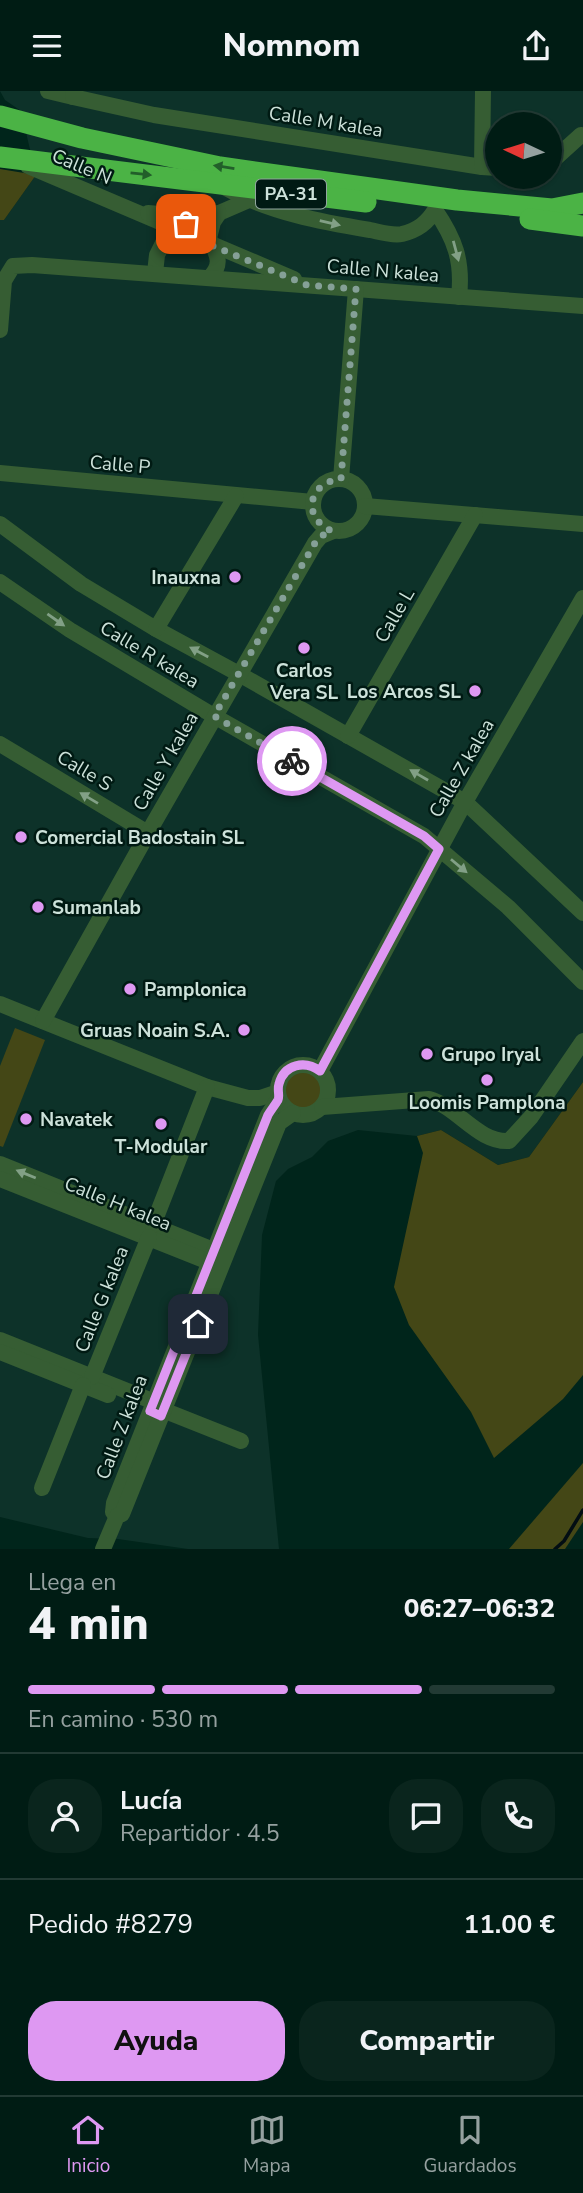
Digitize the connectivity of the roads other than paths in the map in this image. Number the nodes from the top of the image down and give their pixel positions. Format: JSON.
{"nodes":[{"id":1,"x":48,"y":91,"type":"edge"},
{"id":2,"x":483,"y":91,"type":"edge"},
{"id":3,"x":74,"y":94,"type":"edge"},
{"id":4,"x":0,"y":116,"type":"edge"},
{"id":5,"x":485,"y":116,"type":"edge"},
{"id":6,"x":581,"y":135,"type":"dead end"},
{"id":7,"x":562,"y":152,"type":"edge"},
{"id":8,"x":6,"y":158,"type":"edge"},
{"id":9,"x":485,"y":166,"type":"edge"},
{"id":10,"x":220,"y":184,"type":"junction"},
{"id":11,"x":249,"y":201,"type":"junction"},
{"id":12,"x":583,"y":203,"type":"edge"},
{"id":13,"x":435,"y":209,"type":"junction"},
{"id":14,"x":135,"y":212,"type":"junction"},
{"id":15,"x":219,"y":213,"type":"junction"},
{"id":16,"x":196,"y":217,"type":"junction"},
{"id":17,"x":583,"y":226,"type":"edge"},
{"id":18,"x":177,"y":231,"type":"junction"},
{"id":19,"x":213,"y":246,"type":"junction"},
{"id":20,"x":155,"y":273,"type":"junction"},
{"id":21,"x":210,"y":277,"type":"junction"},
{"id":22,"x":307,"y":285,"type":"junction"},
{"id":23,"x":356,"y":289,"type":"junction"},
{"id":24,"x":459,"y":297,"type":"junction"},
{"id":25,"x":583,"y":306,"type":"edge"},
{"id":26,"x":0,"y":330,"type":"edge"},
{"id":27,"x":0,"y":473,"type":"edge"},
{"id":28,"x":341,"y":479,"type":"junction"},
{"id":29,"x":236,"y":496,"type":"junction"},
{"id":30,"x":313,"y":502,"type":"junction"},
{"id":31,"x":365,"y":506,"type":"junction"},
{"id":32,"x":475,"y":515,"type":"junction"},
{"id":33,"x":0,"y":524,"type":"edge"},
{"id":34,"x":583,"y":524,"type":"edge"},
{"id":35,"x":332,"y":531,"type":"junction"},
{"id":36,"x":0,"y":582,"type":"edge"},
{"id":37,"x":583,"y":598,"type":"edge"},
{"id":38,"x":156,"y":629,"type":"junction"},
{"id":39,"x":239,"y":674,"type":"junction"},
{"id":40,"x":214,"y":716,"type":"junction"},
{"id":41,"x":348,"y":736,"type":"junction"},
{"id":42,"x":0,"y":744,"type":"edge"},
{"id":43,"x":465,"y":802,"type":"junction"},
{"id":44,"x":148,"y":833,"type":"junction"},
{"id":45,"x":439,"y":849,"type":"junction"},
{"id":46,"x":583,"y":913,"type":"edge"},
{"id":47,"x":583,"y":982,"type":"edge"},
{"id":48,"x":0,"y":1004,"type":"edge"},
{"id":49,"x":43,"y":1021,"type":"junction"},
{"id":50,"x":583,"y":1041,"type":"edge"},
{"id":51,"x":320,"y":1071,"type":"junction"},
{"id":52,"x":207,"y":1087,"type":"junction"},
{"id":53,"x":279,"y":1095,"type":"junction"},
{"id":54,"x":322,"y":1107,"type":"junction"},
{"id":55,"x":293,"y":1113,"type":"junction"},
{"id":56,"x":0,"y":1164,"type":"edge"},
{"id":57,"x":0,"y":1179,"type":"edge"},
{"id":58,"x":151,"y":1231,"type":"junction"},
{"id":59,"x":217,"y":1258,"type":"junction"},
{"id":60,"x":0,"y":1340,"type":"edge"},
{"id":61,"x":0,"y":1352,"type":"edge"},
{"id":62,"x":87,"y":1381,"type":"junction"},
{"id":63,"x":159,"y":1409,"type":"junction"},
{"id":64,"x":241,"y":1441,"type":"dead end"},
{"id":65,"x":42,"y":1488,"type":"dead end"},
{"id":66,"x":103,"y":1549,"type":"edge"}],
"edges":[{"from":1,"to":3,"type":"street","name":"Calle M kalea"},
{"from":2,"to":5,"type":"street"},
{"from":3,"to":9,"type":"street","name":"Calle M kalea"},
{"from":12,"to":4,"type":"highway","one_way":true},
{"from":6,"to":7,"type":"street"},
{"from":8,"to":10,"type":"highway","number":"PA-31","one_way":true},
{"from":8,"to":14,"type":"street","name":"Calle N"},
{"from":10,"to":11,"type":"street"},
{"from":10,"to":13,"type":"highway","number":"PA-31"},
{"from":11,"to":13,"type":"street","one_way":true},
{"from":11,"to":15,"type":"street","name":"Calle N"},
{"from":13,"to":17,"type":"highway","number":"PA-31"},
{"from":13,"to":24,"type":"street","one_way":true},
{"from":14,"to":16,"type":"street","name":"Calle N"},
{"from":14,"to":18,"type":"street","name":"Calle N"},
{"from":15,"to":16,"type":"street","name":"Calle N"},
{"from":15,"to":19,"type":"street"},
{"from":16,"to":18,"type":"street","name":"Calle N"},
{"from":18,"to":19,"type":"street","name":"Calle N"},
{"from":18,"to":20,"type":"street","name":"Calle N"},
{"from":19,"to":21,"type":"street"},
{"from":19,"to":22,"type":"street","name":"Calle N"},
{"from":20,"to":21,"type":"street","name":"Calle N kalea"},
{"from":20,"to":26,"type":"street","name":"Calle N kalea"},
{"from":21,"to":22,"type":"street","name":"Calle N kalea"},
{"from":22,"to":23,"type":"street","name":"Calle N kalea"},
{"from":23,"to":24,"type":"street","name":"Calle N kalea"},
{"from":23,"to":28,"type":"street"},
{"from":24,"to":25,"type":"street","name":"Calle N kalea"},
{"from":27,"to":29,"type":"street","name":"Calle P"},
{"from":28,"to":30,"type":"street"},
{"from":28,"to":31,"type":"street"},
{"from":29,"to":30,"type":"street","name":"Calle P"},
{"from":29,"to":38,"type":"street"},
{"from":30,"to":35,"type":"street"},
{"from":31,"to":32,"type":"street"},
{"from":31,"to":35,"type":"street"},
{"from":32,"to":34,"type":"street"},
{"from":32,"to":41,"type":"street","name":"Calle L"},
{"from":33,"to":38,"type":"street","name":"Calle R kalea"},
{"from":35,"to":39,"type":"street","name":"Calle Y kalea"},
{"from":36,"to":40,"type":"street","name":"Calle R kalea","one_way":true},
{"from":37,"to":43,"type":"street","name":"Calle Z kalea"},
{"from":39,"to":38,"type":"street","name":"Calle R kalea","one_way":true},
{"from":39,"to":40,"type":"street","name":"Calle Y kalea"},
{"from":39,"to":41,"type":"street","name":"Calle R kalea"},
{"from":40,"to":44,"type":"street","name":"Calle Y kalea"},
{"from":40,"to":45,"type":"street","name":"Calle R kalea"},
{"from":43,"to":41,"type":"street","name":"Calle R kalea","one_way":true},
{"from":44,"to":42,"type":"street","name":"Calle S","one_way":true},
{"from":43,"to":45,"type":"street","name":"Calle Z kalea"},
{"from":43,"to":46,"type":"street","name":"Calle R kalea"},
{"from":44,"to":49,"type":"street","name":"Calle Y kalea"},
{"from":45,"to":47,"type":"street","name":"Calle R kalea","one_way":true},
{"from":45,"to":51,"type":"street","name":"Calle Z kalea"},
{"from":48,"to":49,"type":"street"},
{"from":49,"to":52,"type":"street"},
{"from":50,"to":54,"type":"street"},
{"from":51,"to":53,"type":"street"},
{"from":51,"to":54,"type":"street"},
{"from":52,"to":53,"type":"street"},
{"from":52,"to":58,"type":"street","name":"Calle H kalea"},
{"from":53,"to":55,"type":"street"},
{"from":53,"to":59,"type":"street","name":"Calle Z kalea"},
{"from":54,"to":55,"type":"street"},
{"from":55,"to":59,"type":"street","name":"Calle Z kalea"},
{"from":58,"to":56,"type":"street","name":"Calle H kalea","one_way":true},
{"from":57,"to":58,"type":"street","name":"Calle H kalea"},
{"from":58,"to":59,"type":"street","name":"Calle H kalea"},
{"from":58,"to":62,"type":"street","name":"Calle G kalea"},
{"from":59,"to":63,"type":"street","name":"Calle Z kalea"},
{"from":60,"to":62,"type":"street","name":"Calle G kalea"},
{"from":61,"to":62,"type":"street","name":"Calle G kalea"},
{"from":62,"to":63,"type":"street","name":"Calle G kalea"},
{"from":62,"to":65,"type":"street","name":"Calle G kalea"},
{"from":63,"to":64,"type":"street","name":"Calle G kalea"},
{"from":63,"to":66,"type":"street","name":"Calle Z kalea"}]}
